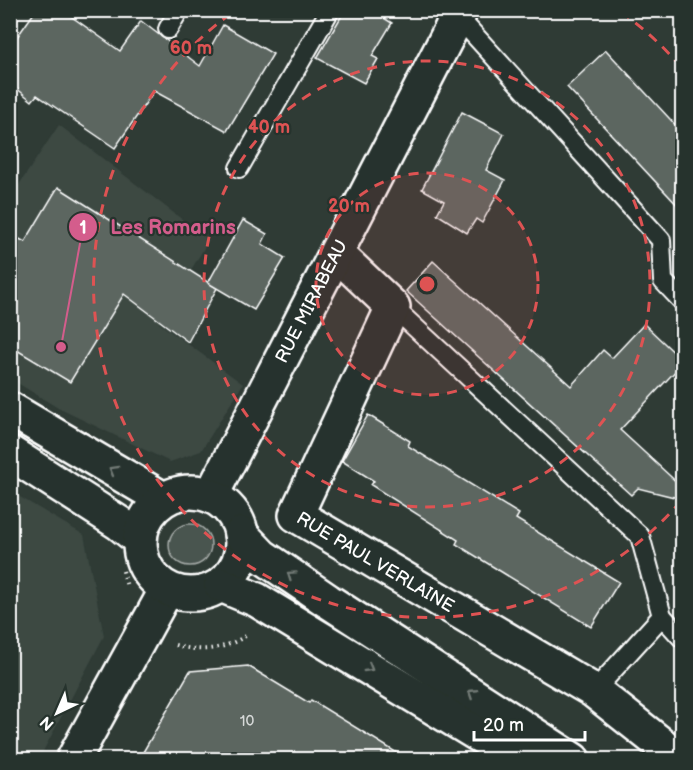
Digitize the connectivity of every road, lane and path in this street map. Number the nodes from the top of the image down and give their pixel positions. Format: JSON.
{"nodes":[{"id":1,"x":179,"y":10,"type":"edge"},
{"id":2,"x":330,"y":10,"type":"edge"},
{"id":3,"x":460,"y":14,"type":"edge"},
{"id":4,"x":168,"y":29,"type":"dead end"},
{"id":5,"x":239,"y":168,"type":"dead end"},
{"id":6,"x":337,"y":254,"type":"junction"},
{"id":7,"x":682,"y":301,"type":"edge"},
{"id":8,"x":393,"y":307,"type":"junction"},
{"id":9,"x":10,"y":409,"type":"edge"},
{"id":10,"x":10,"y":453,"type":"edge"},
{"id":11,"x":211,"y":496,"type":"junction"},
{"id":12,"x":163,"y":499,"type":"junction"},
{"id":13,"x":241,"y":534,"type":"junction"},
{"id":14,"x":139,"y":539,"type":"junction"},
{"id":15,"x":221,"y":585,"type":"junction"},
{"id":16,"x":167,"y":589,"type":"junction"},
{"id":17,"x":662,"y":616,"type":"junction"},
{"id":18,"x":251,"y":633,"type":"dead end"},
{"id":19,"x":682,"y":638,"type":"edge"},
{"id":20,"x":171,"y":644,"type":"dead end"},
{"id":21,"x":594,"y":691,"type":"junction"},
{"id":22,"x":74,"y":759,"type":"edge"},
{"id":23,"x":520,"y":759,"type":"edge"},
{"id":24,"x":573,"y":759,"type":"edge"},
{"id":25,"x":681,"y":759,"type":"edge"}],
"edges":[{"from":1,"to":4,"type":"lane"},
{"from":2,"to":5,"type":"lane"},
{"from":3,"to":6,"type":"street","name":"RUE MIRABEAU"},
{"from":3,"to":7,"type":"lane"},
{"from":6,"to":8,"type":"street"},
{"from":6,"to":11,"type":"street","name":"RUE MIRABEAU"},
{"from":8,"to":17,"type":"lane"},
{"from":8,"to":21,"type":"street","name":"RUE PAUL VERLAINE"},
{"from":12,"to":9,"type":"street","one_way":true},
{"from":10,"to":14,"type":"street"},
{"from":11,"to":12,"type":"street"},
{"from":11,"to":13,"type":"street"},
{"from":12,"to":14,"type":"street"},
{"from":13,"to":15,"type":"street"},
{"from":24,"to":13,"type":"street","one_way":true},
{"from":14,"to":16,"type":"street"},
{"from":15,"to":16,"type":"street"},
{"from":15,"to":23,"type":"street","one_way":true},
{"from":16,"to":22,"type":"street"},
{"from":17,"to":19,"type":"lane"},
{"from":17,"to":21,"type":"lane"},
{"from":18,"to":20,"type":"path"},
{"from":21,"to":25,"type":"street","name":"RUE PAUL VERLAINE"}]}
